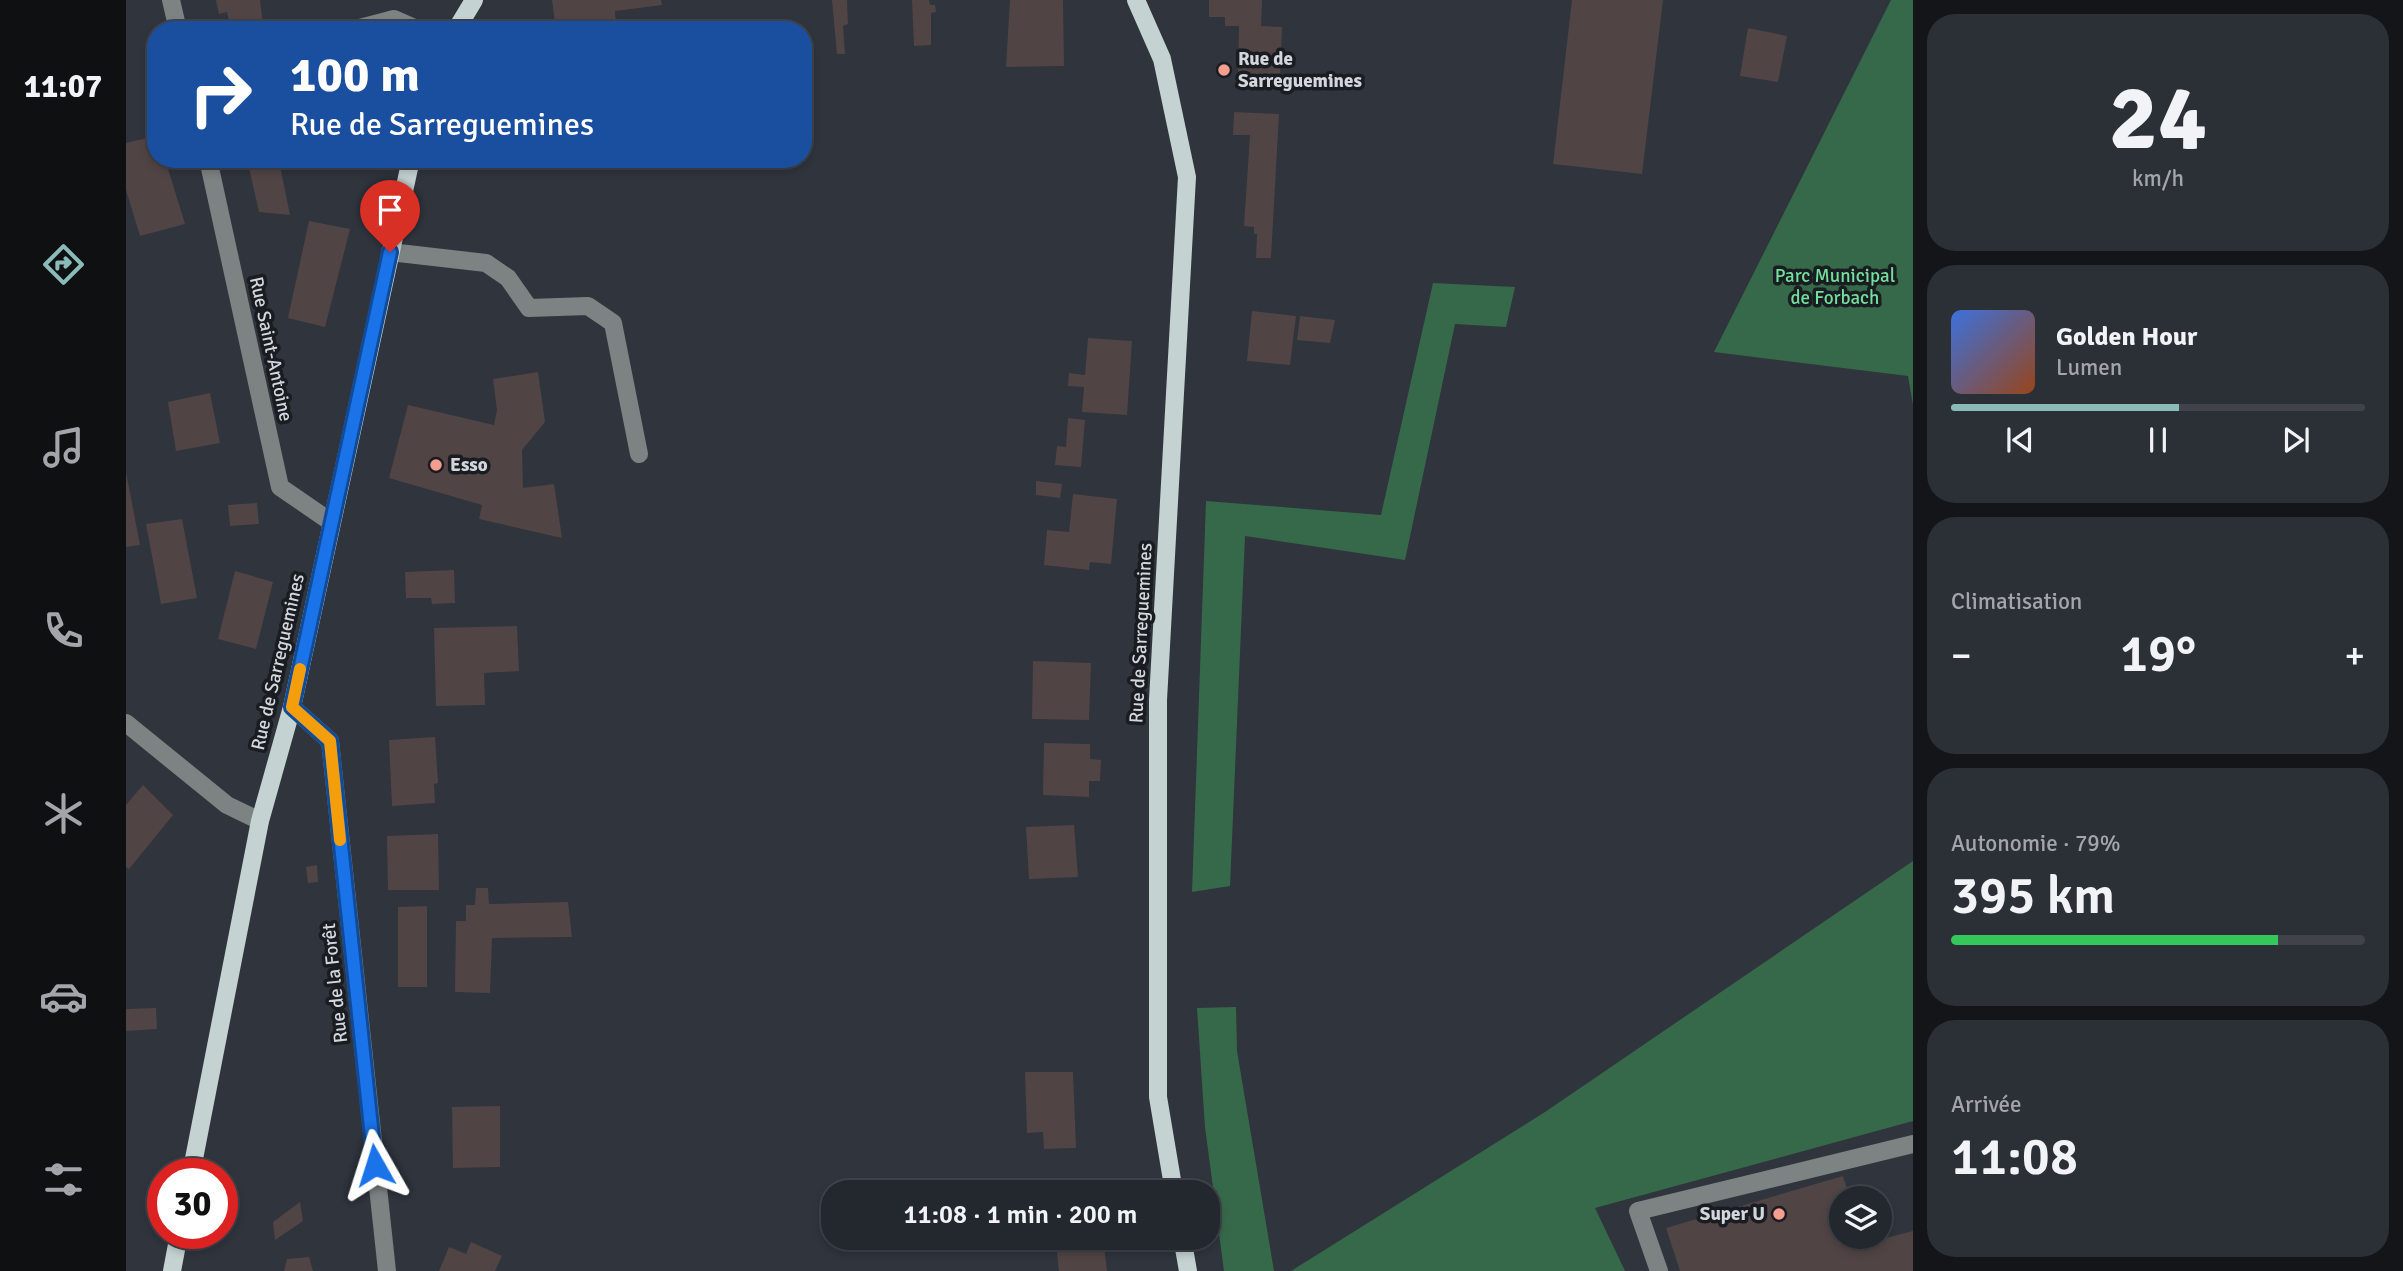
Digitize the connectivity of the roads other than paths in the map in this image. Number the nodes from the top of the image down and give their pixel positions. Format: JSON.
{"nodes":[{"id":1,"x":171,"y":0,"type":"edge"},
{"id":2,"x":474,"y":0,"type":"edge"},
{"id":3,"x":1136,"y":0,"type":"edge"},
{"id":4,"x":176,"y":21,"type":"edge"},
{"id":5,"x":461,"y":21,"type":"edge"},
{"id":6,"x":210,"y":168,"type":"edge"},
{"id":7,"x":409,"y":168,"type":"edge"},
{"id":8,"x":390,"y":252,"type":"junction"},
{"id":9,"x":639,"y":454,"type":"dead end"},
{"id":10,"x":331,"y":522,"type":"junction"},
{"id":11,"x":292,"y":707,"type":"junction"},
{"id":12,"x":126,"y":723,"type":"edge"},
{"id":13,"x":260,"y":821,"type":"junction"},
{"id":14,"x":1913,"y":1144,"type":"edge"},
{"id":15,"x":194,"y":1158,"type":"edge"},
{"id":16,"x":1172,"y":1180,"type":"edge"},
{"id":17,"x":176,"y":1249,"type":"edge"},
{"id":18,"x":1184,"y":1250,"type":"edge"},
{"id":19,"x":172,"y":1271,"type":"edge"},
{"id":20,"x":387,"y":1271,"type":"edge"},
{"id":21,"x":1188,"y":1271,"type":"edge"},
{"id":22,"x":1659,"y":1271,"type":"edge"}],
"edges":[{"from":1,"to":4,"type":"street"},
{"from":2,"to":5,"type":"main road"},
{"from":3,"to":16,"type":"main road","name":"Rue de Sarreguemines"},
{"from":6,"to":10,"type":"street","name":"Rue Saint-Antoine"},
{"from":7,"to":8,"type":"main road","name":"Rue de Sarreguemines"},
{"from":8,"to":9,"type":"street"},
{"from":8,"to":10,"type":"main road","name":"Rue de Sarreguemines"},
{"from":10,"to":11,"type":"main road","name":"Rue de Sarreguemines"},
{"from":11,"to":13,"type":"main road","name":"Rue de Sarreguemines"},
{"from":11,"to":20,"type":"street","name":"Rue de la Forêt"},
{"from":12,"to":13,"type":"street"},
{"from":13,"to":15,"type":"main road","name":"Rue de Sarreguemines"},
{"from":14,"to":22,"type":"street"},
{"from":17,"to":19,"type":"main road"},
{"from":18,"to":21,"type":"main road"}]}
